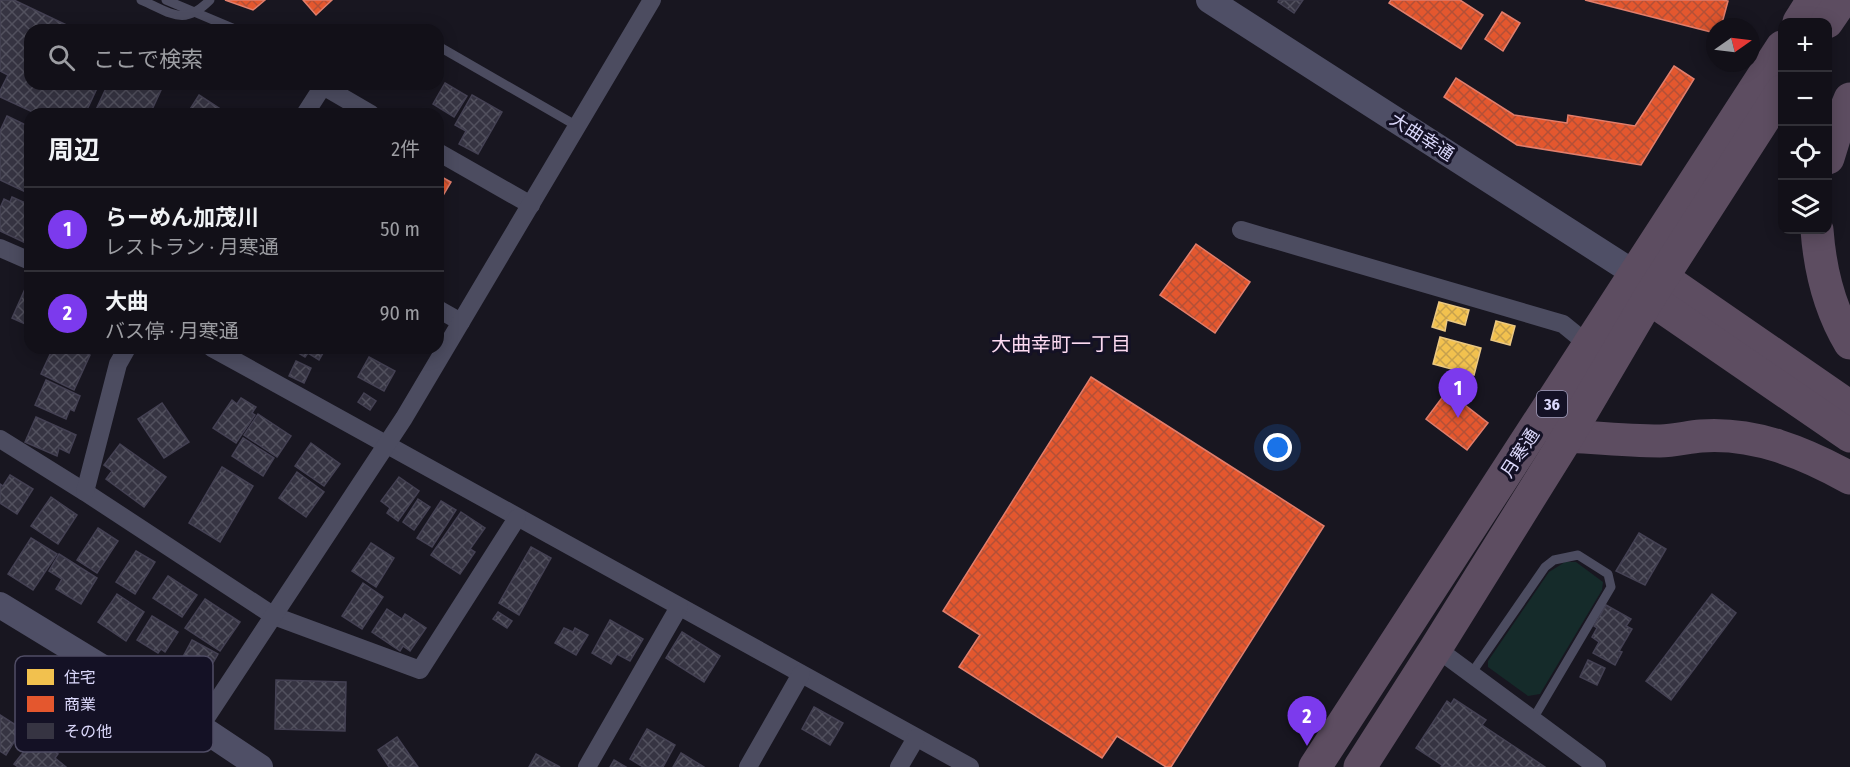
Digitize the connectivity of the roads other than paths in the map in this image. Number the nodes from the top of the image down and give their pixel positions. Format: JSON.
{"nodes":[{"id":1,"x":141,"y":0,"type":"edge"},
{"id":2,"x":166,"y":0,"type":"edge"},
{"id":3,"x":210,"y":0,"type":"edge"},
{"id":4,"x":652,"y":0,"type":"edge"},
{"id":5,"x":1209,"y":0,"type":"edge"},
{"id":6,"x":1813,"y":0,"type":"edge"},
{"id":7,"x":1842,"y":0,"type":"edge"},
{"id":8,"x":1801,"y":18,"type":"edge"},
{"id":9,"x":1830,"y":18,"type":"edge"},
{"id":10,"x":223,"y":24,"type":"edge"},
{"id":11,"x":444,"y":49,"type":"edge"},
{"id":12,"x":1778,"y":54,"type":"edge"},
{"id":13,"x":320,"y":90,"type":"edge"},
{"id":14,"x":330,"y":90,"type":"edge"},
{"id":15,"x":1778,"y":97,"type":"edge"},
{"id":16,"x":1850,"y":99,"type":"edge"},
{"id":17,"x":309,"y":108,"type":"edge"},
{"id":18,"x":361,"y":108,"type":"edge"},
{"id":19,"x":577,"y":126,"type":"junction"},
{"id":20,"x":1832,"y":145,"type":"edge"},
{"id":21,"x":444,"y":155,"type":"edge"},
{"id":22,"x":531,"y":205,"type":"junction"},
{"id":23,"x":1242,"y":230,"type":"dead end"},
{"id":24,"x":1817,"y":234,"type":"edge"},
{"id":25,"x":0,"y":248,"type":"edge"},
{"id":26,"x":24,"y":258,"type":"edge"},
{"id":27,"x":1649,"y":283,"type":"junction"},
{"id":28,"x":444,"y":312,"type":"edge"},
{"id":29,"x":461,"y":322,"type":"junction"},
{"id":30,"x":1850,"y":343,"type":"edge"},
{"id":31,"x":1590,"y":346,"type":"junction"},
{"id":32,"x":444,"y":350,"type":"edge"},
{"id":33,"x":124,"y":354,"type":"edge"},
{"id":34,"x":223,"y":354,"type":"edge"},
{"id":35,"x":442,"y":354,"type":"edge"},
{"id":36,"x":1850,"y":407,"type":"edge"},
{"id":37,"x":1568,"y":436,"type":"junction"},
{"id":38,"x":1850,"y":436,"type":"edge"},
{"id":39,"x":0,"y":439,"type":"edge"},
{"id":40,"x":386,"y":446,"type":"junction"},
{"id":41,"x":1850,"y":478,"type":"edge"},
{"id":42,"x":85,"y":492,"type":"junction"},
{"id":43,"x":517,"y":518,"type":"junction"},
{"id":44,"x":0,"y":605,"type":"edge"},
{"id":45,"x":679,"y":607,"type":"junction"},
{"id":46,"x":274,"y":616,"type":"junction"},
{"id":47,"x":1436,"y":648,"type":"junction"},
{"id":48,"x":83,"y":656,"type":"edge"},
{"id":49,"x":801,"y":674,"type":"junction"},
{"id":50,"x":1471,"y":674,"type":"junction"},
{"id":51,"x":213,"y":708,"type":"edge"},
{"id":52,"x":1533,"y":719,"type":"junction"},
{"id":53,"x":213,"y":736,"type":"edge"},
{"id":54,"x":916,"y":738,"type":"junction"},
{"id":55,"x":260,"y":767,"type":"edge"},
{"id":56,"x":587,"y":767,"type":"edge"},
{"id":57,"x":747,"y":767,"type":"edge"},
{"id":58,"x":899,"y":767,"type":"edge"},
{"id":59,"x":970,"y":767,"type":"edge"},
{"id":60,"x":1315,"y":767,"type":"edge"},
{"id":61,"x":1360,"y":767,"type":"edge"},
{"id":62,"x":1597,"y":767,"type":"edge"}],
"edges":[{"from":1,"to":3,"type":"lane","bridge":true},
{"from":2,"to":10,"type":"lane"},
{"from":4,"to":19,"type":"street"},
{"from":5,"to":27,"type":"street","name":"大曲幸通"},
{"from":6,"to":8,"type":"highway"},
{"from":7,"to":9,"type":"highway"},
{"from":11,"to":19,"type":"lane"},
{"from":12,"to":27,"type":"highway","name":"月寒通","number":"36"},
{"from":13,"to":17,"type":"street"},
{"from":14,"to":18,"type":"street"},
{"from":15,"to":27,"type":"highway","name":"月寒通","number":"36"},
{"from":16,"to":20,"type":"highway"},
{"from":19,"to":22,"type":"street"},
{"from":21,"to":22,"type":"street"},
{"from":22,"to":29,"type":"street"},
{"from":23,"to":31,"type":"street"},
{"from":24,"to":30,"type":"highway"},
{"from":25,"to":26,"type":"street"},
{"from":27,"to":31,"type":"highway","name":"月寒通","number":"36"},
{"from":27,"to":36,"type":"highway"},
{"from":27,"to":37,"type":"highway","name":"月寒通","number":"36"},
{"from":27,"to":38,"type":"highway"},
{"from":28,"to":29,"type":"street"},
{"from":29,"to":32,"type":"street"},
{"from":31,"to":60,"type":"highway","name":"月寒通","number":"36"},
{"from":33,"to":42,"type":"street"},
{"from":34,"to":40,"type":"street"},
{"from":35,"to":40,"type":"street"},
{"from":37,"to":41,"type":"highway"},
{"from":37,"to":47,"type":"highway","name":"月寒通","number":"36"},
{"from":39,"to":42,"type":"street"},
{"from":40,"to":43,"type":"street"},
{"from":40,"to":46,"type":"street"},
{"from":42,"to":46,"type":"street"},
{"from":43,"to":45,"type":"street"},
{"from":43,"to":46,"type":"street"},
{"from":44,"to":48,"type":"street"},
{"from":45,"to":49,"type":"street"},
{"from":45,"to":56,"type":"street"},
{"from":46,"to":51,"type":"street"},
{"from":47,"to":50,"type":"street"},
{"from":47,"to":61,"type":"highway","name":"月寒通","number":"36"},
{"from":49,"to":54,"type":"street"},
{"from":49,"to":57,"type":"street"},
{"from":50,"to":52,"type":"street"},
{"from":50,"to":52,"type":"lane"},
{"from":52,"to":62,"type":"street"},
{"from":53,"to":55,"type":"street"},
{"from":54,"to":58,"type":"street"},
{"from":54,"to":59,"type":"street"}]}
